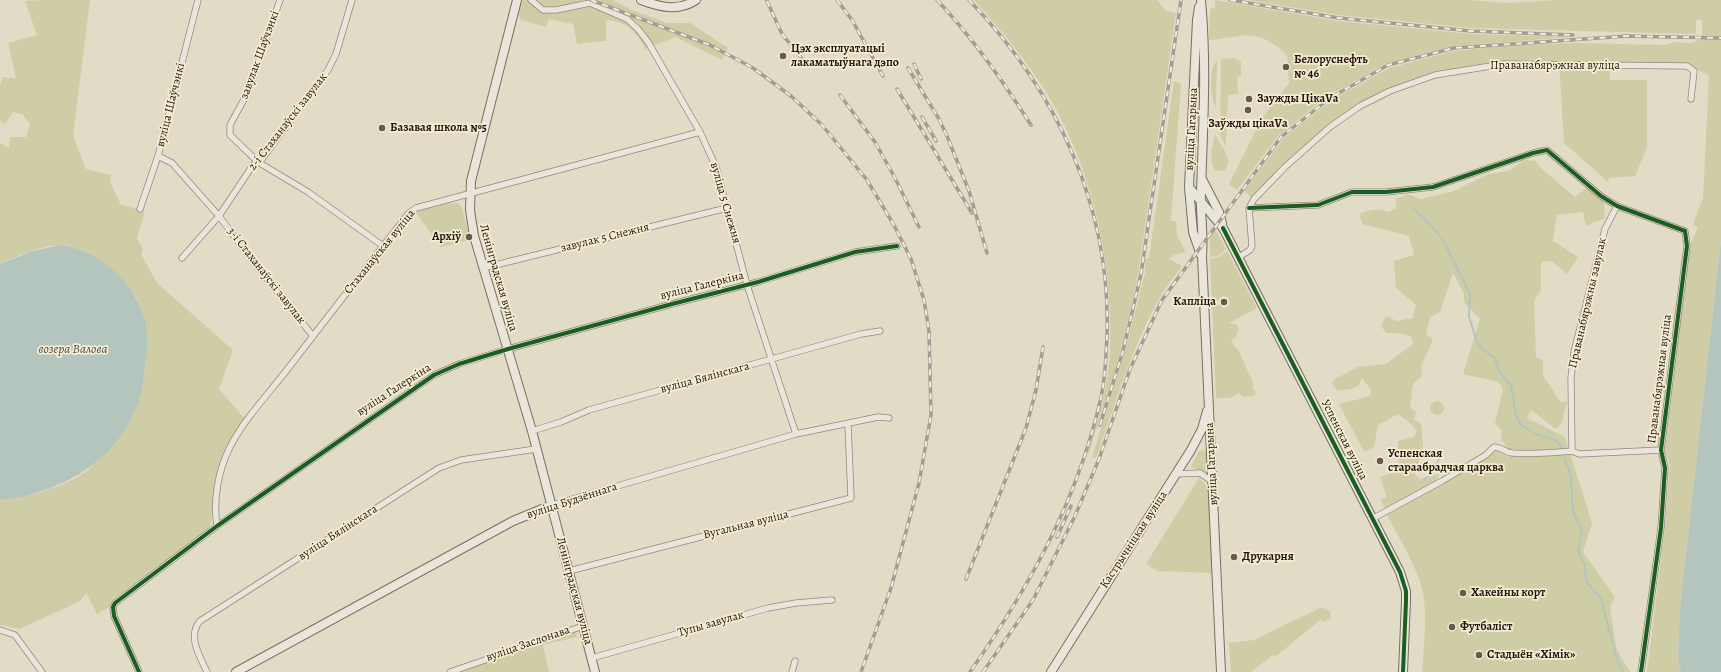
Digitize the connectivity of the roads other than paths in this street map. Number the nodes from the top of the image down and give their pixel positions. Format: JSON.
{"nodes":[{"id":1,"x":198,"y":0,"type":"edge"},
{"id":2,"x":280,"y":0,"type":"edge"},
{"id":3,"x":352,"y":0,"type":"edge"},
{"id":4,"x":517,"y":0,"type":"edge"},
{"id":5,"x":531,"y":0,"type":"edge"},
{"id":6,"x":641,"y":0,"type":"edge"},
{"id":7,"x":696,"y":0,"type":"edge"},
{"id":8,"x":1201,"y":0,"type":"edge"},
{"id":9,"x":1691,"y":99,"type":"dead end"},
{"id":10,"x":1193,"y":111,"type":"junction"},
{"id":11,"x":1204,"y":113,"type":"junction"},
{"id":12,"x":700,"y":132,"type":"junction"},
{"id":13,"x":158,"y":156,"type":"junction"},
{"id":14,"x":258,"y":162,"type":"junction"},
{"id":15,"x":1202,"y":178,"type":"junction"},
{"id":16,"x":1189,"y":188,"type":"junction"},
{"id":17,"x":470,"y":194,"type":"junction"},
{"id":18,"x":1201,"y":200,"type":"junction"},
{"id":19,"x":1617,"y":206,"type":"junction"},
{"id":20,"x":728,"y":208,"type":"junction"},
{"id":21,"x":1249,"y":208,"type":"junction"},
{"id":22,"x":140,"y":209,"type":"dead end"},
{"id":23,"x":1213,"y":214,"type":"junction"},
{"id":24,"x":219,"y":216,"type":"junction"},
{"id":25,"x":1202,"y":220,"type":"junction"},
{"id":26,"x":1223,"y":228,"type":"junction"},
{"id":27,"x":383,"y":246,"type":"junction"},
{"id":28,"x":897,"y":246,"type":"dead end"},
{"id":29,"x":1202,"y":256,"type":"junction"},
{"id":30,"x":1239,"y":257,"type":"junction"},
{"id":31,"x":182,"y":258,"type":"dead end"},
{"id":32,"x":483,"y":268,"type":"junction"},
{"id":33,"x":747,"y":285,"type":"junction"},
{"id":34,"x":880,"y":332,"type":"dead end"},
{"id":35,"x":313,"y":336,"type":"junction"},
{"id":36,"x":508,"y":349,"type":"junction"},
{"id":37,"x":772,"y":359,"type":"junction"},
{"id":38,"x":1208,"y":404,"type":"junction"},
{"id":39,"x":889,"y":418,"type":"dead end"},
{"id":40,"x":848,"y":424,"type":"junction"},
{"id":41,"x":532,"y":431,"type":"junction"},
{"id":42,"x":796,"y":434,"type":"junction"},
{"id":43,"x":536,"y":448,"type":"junction"},
{"id":44,"x":1661,"y":450,"type":"junction"},
{"id":45,"x":1572,"y":452,"type":"junction"},
{"id":46,"x":1177,"y":474,"type":"junction"},
{"id":47,"x":1214,"y":483,"type":"junction"},
{"id":48,"x":552,"y":505,"type":"junction"},
{"id":49,"x":1372,"y":520,"type":"junction"},
{"id":50,"x":217,"y":526,"type":"junction"},
{"id":51,"x":569,"y":571,"type":"junction"},
{"id":52,"x":832,"y":600,"type":"dead end"},
{"id":53,"x":583,"y":626,"type":"junction"},
{"id":54,"x":0,"y":630,"type":"edge"},
{"id":55,"x":592,"y":658,"type":"junction"},
{"id":56,"x":795,"y":661,"type":"dead end"},
{"id":57,"x":42,"y":672,"type":"edge"},
{"id":58,"x":139,"y":672,"type":"edge"},
{"id":59,"x":207,"y":672,"type":"edge"},
{"id":60,"x":236,"y":672,"type":"edge"},
{"id":61,"x":450,"y":672,"type":"edge"},
{"id":62,"x":595,"y":672,"type":"edge"},
{"id":63,"x":792,"y":672,"type":"edge"},
{"id":64,"x":1051,"y":672,"type":"edge"},
{"id":65,"x":1221,"y":672,"type":"edge"},
{"id":66,"x":1403,"y":672,"type":"edge"},
{"id":67,"x":1641,"y":672,"type":"edge"}],
"edges":[{"from":1,"to":13,"type":"street","name":"вуліца Шаўчэнкі"},
{"from":2,"to":14,"type":"street","name":"завулак Шаўчэнкі"},
{"from":3,"to":14,"type":"street","name":"2-і Стаханаўскі завулак"},
{"from":4,"to":17,"type":"main road","name":"Ленінградская вуліца"},
{"from":5,"to":12,"type":"street","name":"вуліца 5 Снежня"},
{"from":6,"to":7,"type":"main road"},
{"from":8,"to":10,"type":"main road","name":"вуліца Гагарына"},
{"from":8,"to":11,"type":"main road","name":"вуліца Гагарына"},
{"from":9,"to":21,"type":"street","name":"Праванабярэжная вуліца"},
{"from":10,"to":11,"type":"main road"},
{"from":10,"to":16,"type":"main road","name":"вуліца Гагарына"},
{"from":11,"to":15,"type":"main road","name":"вуліца Гагарына"},
{"from":12,"to":17,"type":"street","name":"Стаханаўская вуліца"},
{"from":12,"to":20,"type":"street","name":"вуліца 5 Снежня"},
{"from":13,"to":22,"type":"street","name":"вуліца Шаўчэнкі"},
{"from":13,"to":24,"type":"street","name":"3-і Стаханаўскі завулак"},
{"from":14,"to":24,"type":"street","name":"2-і Стаханаўскі завулак"},
{"from":14,"to":27,"type":"street"},
{"from":15,"to":18,"type":"main road","name":"вуліца Гагарына"},
{"from":15,"to":26,"type":"main road","name":"Успенская вуліца"},
{"from":16,"to":18,"type":"main road","name":"Успенская вуліца"},
{"from":16,"to":29,"type":"main road","name":"вуліца Гагарына"},
{"from":17,"to":27,"type":"street","name":"Стаханаўская вуліца"},
{"from":17,"to":32,"type":"main road","name":"Ленінградская вуліца"},
{"from":18,"to":23,"type":"main road","name":"Успенская вуліца"},
{"from":18,"to":25,"type":"main road","name":"вуліца Гагарына"},
{"from":19,"to":21,"type":"street"},
{"from":19,"to":44,"type":"street","name":"Праванабярэжная вуліца"},
{"from":19,"to":45,"type":"street","name":"Праванабярэжны завулак"},
{"from":20,"to":32,"type":"street","name":"завулак 5 Снежня"},
{"from":20,"to":33,"type":"street","name":"вуліца 5 Снежня"},
{"from":21,"to":30,"type":"street"},
{"from":23,"to":25,"type":"main road"},
{"from":23,"to":26,"type":"main road","name":"Успенская вуліца"},
{"from":24,"to":31,"type":"street","name":"3-і Стаханаўскі завулак"},
{"from":24,"to":35,"type":"street","name":"3-і Стаханаўскі завулак"},
{"from":25,"to":29,"type":"main road","name":"вуліца Гагарына"},
{"from":26,"to":30,"type":"main road","name":"Успенская вуліца"},
{"from":27,"to":35,"type":"street","name":"Стаханаўская вуліца"},
{"from":28,"to":33,"type":"street","name":"вуліца Галеркіна"},
{"from":29,"to":38,"type":"main road","name":"вуліца Гагарына"},
{"from":30,"to":49,"type":"main road","name":"Успенская вуліца"},
{"from":32,"to":36,"type":"main road","name":"Ленінградская вуліца"},
{"from":33,"to":36,"type":"street","name":"вуліца Галеркіна"},
{"from":33,"to":37,"type":"street","name":"вуліца 5 Снежня"},
{"from":34,"to":37,"type":"street","name":"вуліца Бялінскага"},
{"from":35,"to":50,"type":"street","name":"Стаханаўская вуліца"},
{"from":36,"to":41,"type":"main road","name":"Ленінградская вуліца"},
{"from":36,"to":50,"type":"street","name":"вуліца Галеркіна"},
{"from":37,"to":41,"type":"street","name":"вуліца Бялінскага"},
{"from":37,"to":42,"type":"street","name":"вуліца 5 Снежня"},
{"from":38,"to":46,"type":"main road","name":"Кастрычніцкая вуліца"},
{"from":38,"to":47,"type":"main road","name":"вуліца Гагарына"},
{"from":39,"to":40,"type":"street","name":"вуліца Будзённага"},
{"from":40,"to":42,"type":"street","name":"вуліца Будзённага"},
{"from":40,"to":51,"type":"street","name":"Вугальная вуліца"},
{"from":41,"to":43,"type":"main road","name":"Ленінградская вуліца"},
{"from":42,"to":48,"type":"street","name":"вуліца Будзённага"},
{"from":43,"to":48,"type":"main road","name":"Ленінградская вуліца"},
{"from":43,"to":59,"type":"street","name":"вуліца Бялінскага"},
{"from":44,"to":45,"type":"street"},
{"from":44,"to":67,"type":"street","name":"Праванабярэжная вуліца"},
{"from":45,"to":49,"type":"street"},
{"from":46,"to":47,"type":"street"},
{"from":46,"to":64,"type":"main road","name":"Кастрычніцкая вуліца"},
{"from":47,"to":65,"type":"main road","name":"вуліца Гагарына"},
{"from":48,"to":51,"type":"main road","name":"Ленінградская вуліца"},
{"from":48,"to":60,"type":"main road","name":"вуліца Будзённага"},
{"from":49,"to":66,"type":"main road","name":"Успенская вуліца"},
{"from":50,"to":58,"type":"street","name":"вуліца Галеркіна"},
{"from":51,"to":53,"type":"main road","name":"Ленінградская вуліца"},
{"from":52,"to":55,"type":"street","name":"Тупы завулак"},
{"from":53,"to":55,"type":"main road","name":"Ленінградская вуліца"},
{"from":53,"to":61,"type":"street","name":"вуліца Заслонава"},
{"from":54,"to":57,"type":"street"},
{"from":55,"to":62,"type":"main road","name":"Ленінградская вуліца"},
{"from":56,"to":63,"type":"street"}]}
